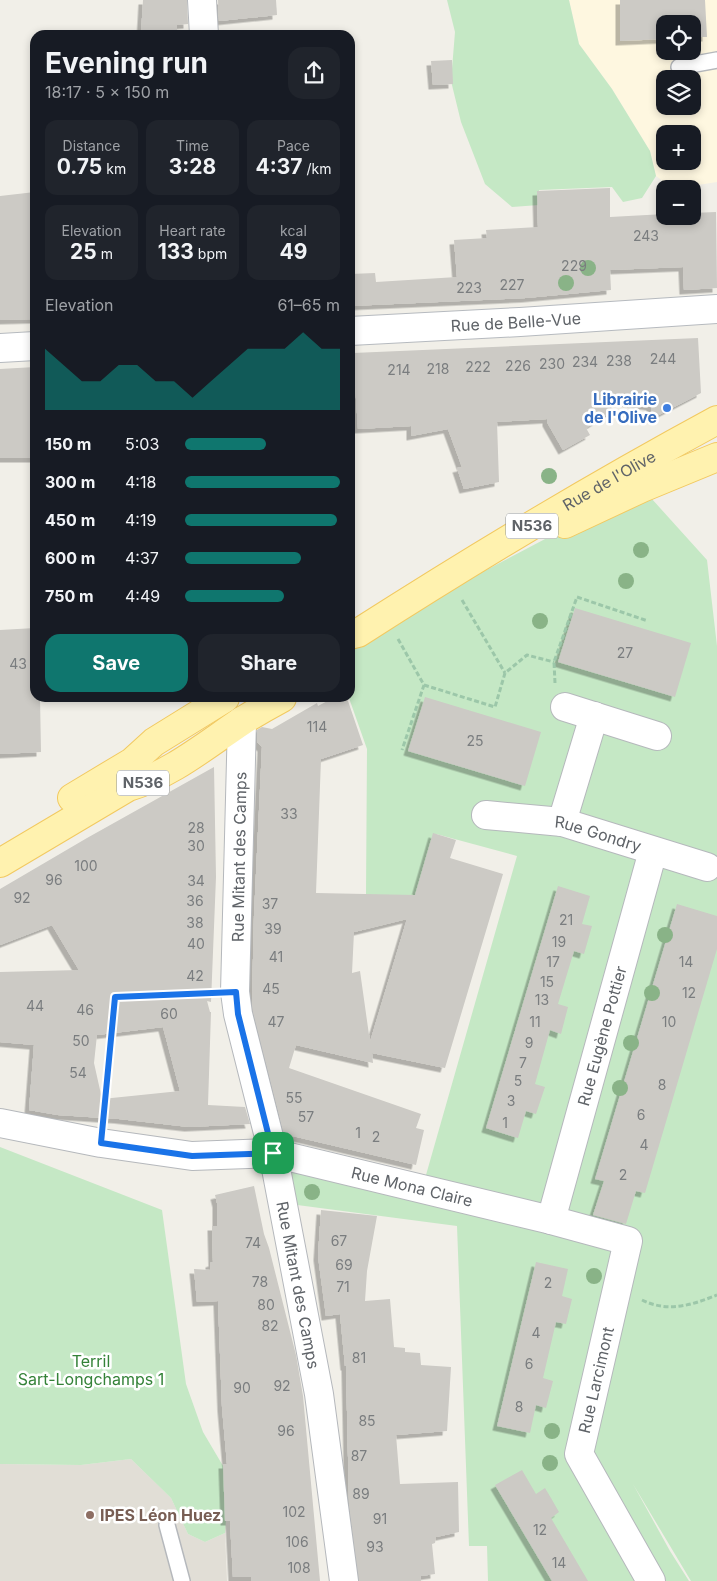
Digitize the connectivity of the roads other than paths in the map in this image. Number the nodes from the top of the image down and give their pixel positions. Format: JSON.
{"nodes":[{"id":1,"x":202,"y":0,"type":"edge"},
{"id":2,"x":204,"y":30,"type":"edge"},
{"id":3,"x":717,"y":60,"type":"edge"},
{"id":4,"x":679,"y":67,"type":"dead end"},
{"id":5,"x":717,"y":309,"type":"edge"},
{"id":6,"x":682,"y":312,"type":"junction"},
{"id":7,"x":717,"y":326,"type":"edge"},
{"id":8,"x":355,"y":330,"type":"edge"},
{"id":9,"x":30,"y":346,"type":"edge"},
{"id":10,"x":0,"y":348,"type":"edge"},
{"id":11,"x":717,"y":420,"type":"edge"},
{"id":12,"x":717,"y":457,"type":"edge"},
{"id":13,"x":355,"y":634,"type":"edge"},
{"id":14,"x":355,"y":650,"type":"edge"},
{"id":15,"x":219,"y":702,"type":"edge"},
{"id":16,"x":269,"y":702,"type":"edge"},
{"id":17,"x":565,"y":707,"type":"road end"},
{"id":18,"x":247,"y":709,"type":"edge"},
{"id":19,"x":594,"y":716,"type":"junction"},
{"id":20,"x":657,"y":736,"type":"dead end"},
{"id":21,"x":486,"y":815,"type":"dead end"},
{"id":22,"x":562,"y":822,"type":"junction"},
{"id":23,"x":0,"y":842,"type":"edge"},
{"id":24,"x":653,"y":850,"type":"junction"},
{"id":25,"x":0,"y":863,"type":"edge"},
{"id":26,"x":706,"y":867,"type":"dead end"},
{"id":27,"x":0,"y":1123,"type":"edge"},
{"id":28,"x":273,"y":1153,"type":"junction"},
{"id":29,"x":551,"y":1220,"type":"junction"},
{"id":30,"x":167,"y":1525,"type":"dead end"},
{"id":31,"x":182,"y":1581,"type":"edge"},
{"id":32,"x":344,"y":1581,"type":"edge"},
{"id":33,"x":651,"y":1581,"type":"edge"}],
"edges":[{"from":1,"to":2,"type":"street"},
{"from":3,"to":4,"type":"lane"},
{"from":5,"to":6,"type":"street","name":"Rue de Belle-Vue"},
{"from":6,"to":7,"type":"street","name":"Rue de Belle-Vue"},
{"from":6,"to":8,"type":"street","name":"Rue de Belle-Vue"},
{"from":9,"to":10,"type":"street"},
{"from":11,"to":13,"type":"main road","name":"Rue de l'Olive","number":"N536"},
{"from":12,"to":14,"type":"main road","name":"Rue de l'Olive","number":"N536"},
{"from":15,"to":23,"type":"main road","number":"N536"},
{"from":16,"to":18,"type":"main road","number":"N536"},
{"from":17,"to":19,"type":"street"},
{"from":18,"to":25,"type":"main road","number":"N536"},
{"from":18,"to":28,"type":"street","name":"Rue Mitant des Camps"},
{"from":19,"to":20,"type":"street"},
{"from":19,"to":22,"type":"street"},
{"from":21,"to":22,"type":"street","name":"Rue Gondry"},
{"from":22,"to":24,"type":"street","name":"Rue Gondry"},
{"from":24,"to":26,"type":"street","name":"Rue Gondry"},
{"from":24,"to":29,"type":"street","name":"Rue Eugène Pottier"},
{"from":27,"to":28,"type":"street","name":"Rue Mona Claire"},
{"from":28,"to":29,"type":"street","name":"Rue Mona Claire"},
{"from":28,"to":32,"type":"street","name":"Rue Mitant des Camps"},
{"from":29,"to":33,"type":"street","name":"Rue Larcimont"},
{"from":30,"to":31,"type":"lane"}]}
